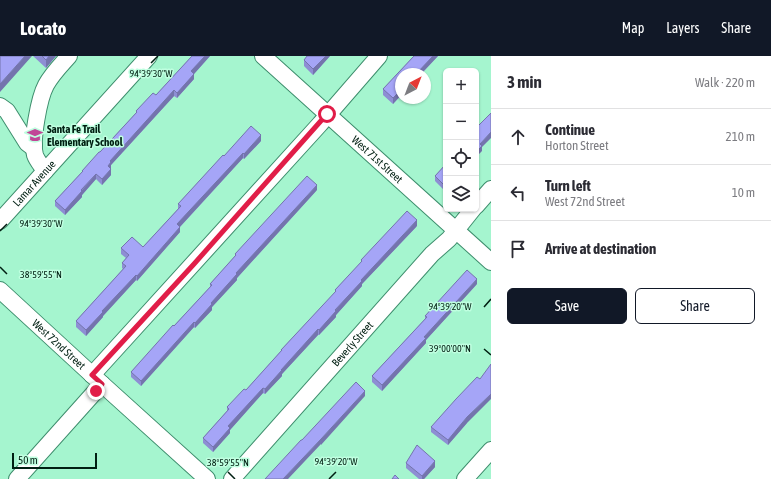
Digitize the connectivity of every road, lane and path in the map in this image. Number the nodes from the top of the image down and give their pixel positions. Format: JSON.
{"nodes":[{"id":1,"x":69,"y":56,"type":"edge"},
{"id":2,"x":149,"y":56,"type":"edge"},
{"id":3,"x":263,"y":56,"type":"edge"},
{"id":4,"x":379,"y":56,"type":"edge"},
{"id":5,"x":0,"y":106,"type":"edge"},
{"id":6,"x":327,"y":114,"type":"junction"},
{"id":7,"x":34,"y":146,"type":"junction"},
{"id":8,"x":45,"y":171,"type":"junction"},
{"id":9,"x":491,"y":189,"type":"edge"},
{"id":10,"x":479,"y":203,"type":"edge"},
{"id":11,"x":471,"y":212,"type":"edge"},
{"id":12,"x":0,"y":221,"type":"edge"},
{"id":13,"x":456,"y":230,"type":"junction"},
{"id":14,"x":491,"y":262,"type":"edge"},
{"id":15,"x":0,"y":290,"type":"edge"},
{"id":16,"x":97,"y":380,"type":"junction"},
{"id":17,"x":491,"y":450,"type":"edge"},
{"id":18,"x":17,"y":479,"type":"edge"},
{"id":19,"x":207,"y":479,"type":"edge"},
{"id":20,"x":232,"y":479,"type":"edge"},
{"id":21,"x":465,"y":479,"type":"edge"}],
"edges":[{"from":1,"to":7,"type":"street"},
{"from":2,"to":8,"type":"street","name":"Lamar Avenue"},
{"from":3,"to":6,"type":"street","name":"West 71st Street"},
{"from":4,"to":6,"type":"street"},
{"from":5,"to":7,"type":"street"},
{"from":6,"to":13,"type":"street","name":"West 71st Street"},
{"from":6,"to":16,"type":"street"},
{"from":7,"to":8,"type":"street"},
{"from":8,"to":12,"type":"street","name":"Lamar Avenue"},
{"from":9,"to":10,"type":"street"},
{"from":11,"to":13,"type":"street","name":"Beverly Street"},
{"from":13,"to":14,"type":"street","name":"West 71st Street"},
{"from":13,"to":20,"type":"street","name":"Beverly Street"},
{"from":15,"to":16,"type":"street","name":"West 72nd Street"},
{"from":16,"to":18,"type":"street"},
{"from":16,"to":19,"type":"street","name":"West 72nd Street"},
{"from":17,"to":21,"type":"street"}]}
